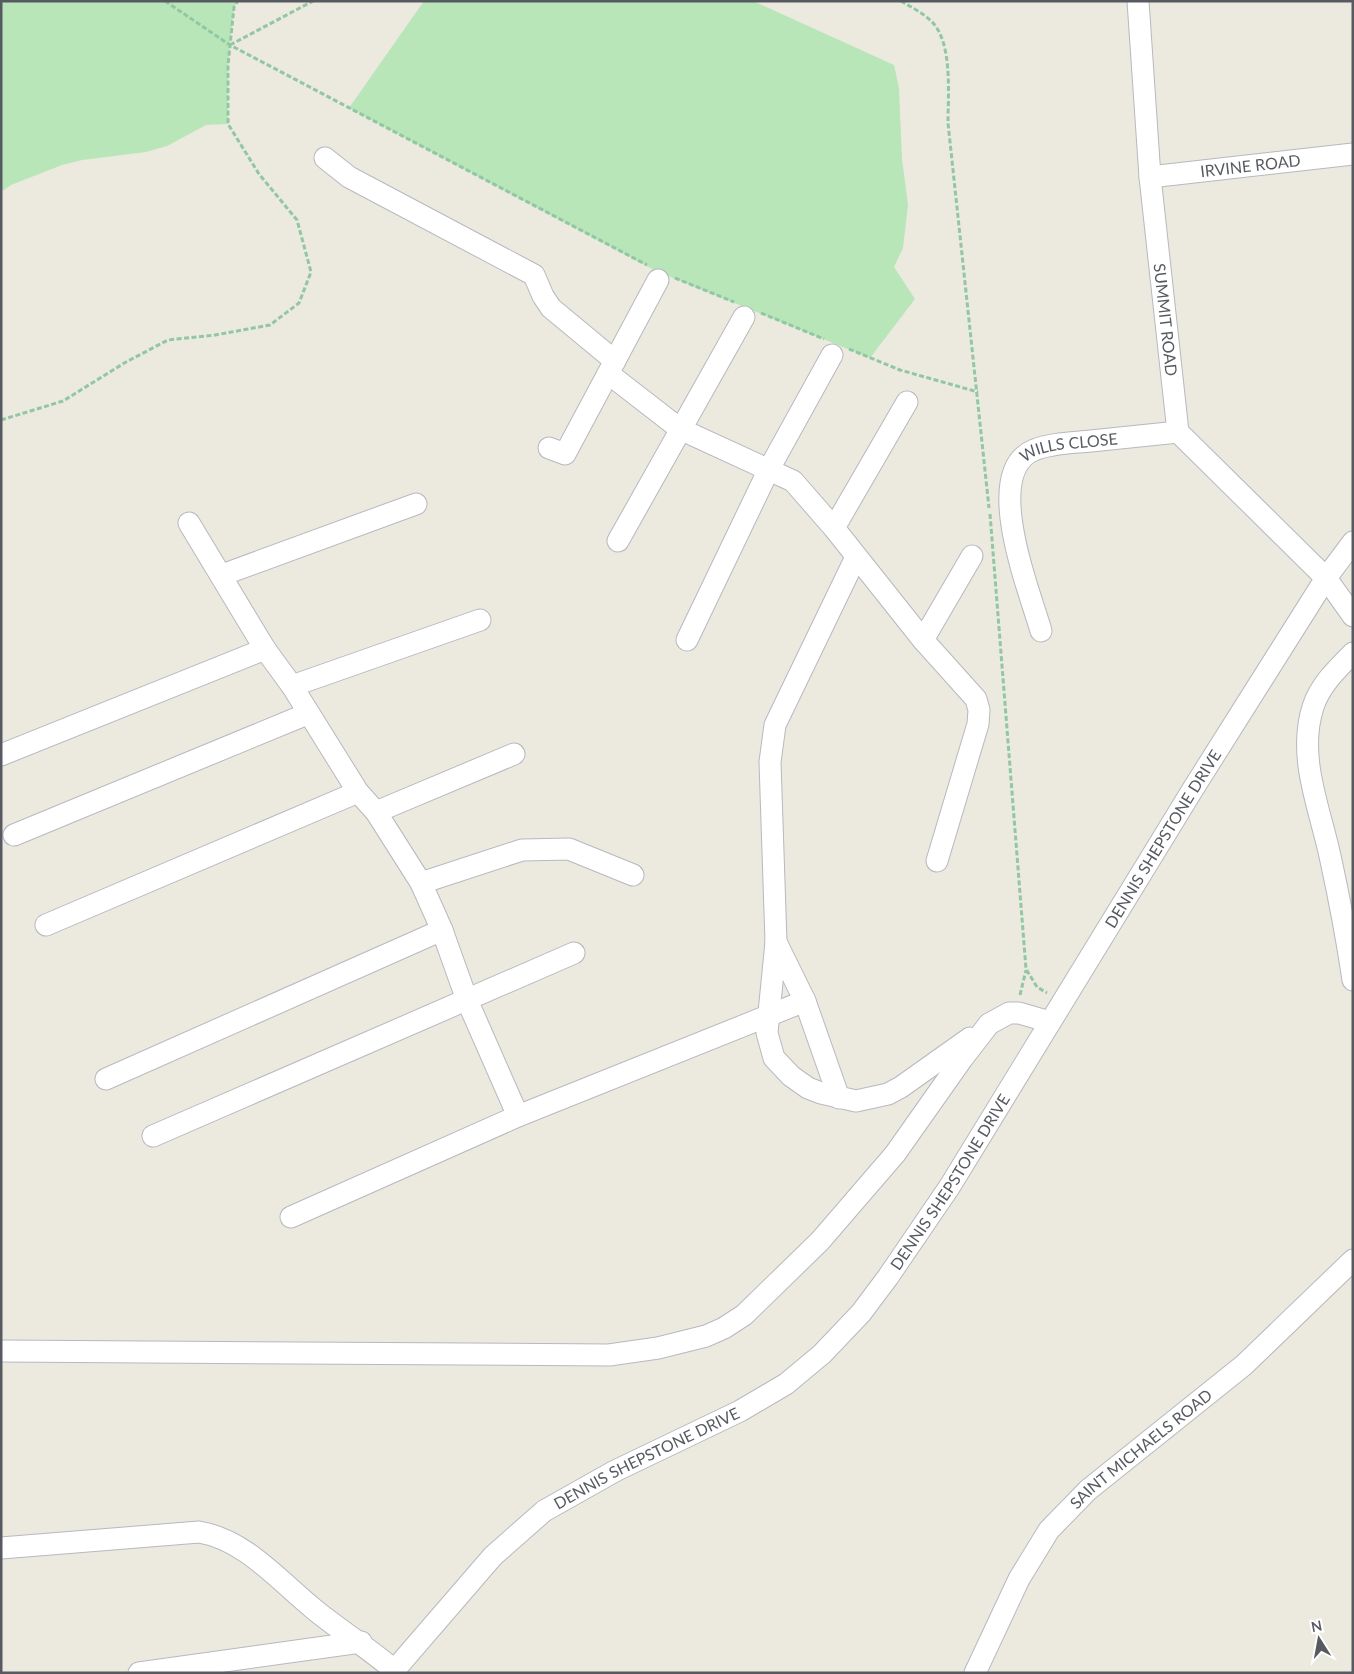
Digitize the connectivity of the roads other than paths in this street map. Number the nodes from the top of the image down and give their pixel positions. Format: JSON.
{"nodes":[{"id":1,"x":1138,"y":1,"type":"edge"},
{"id":2,"x":1353,"y":154,"type":"edge"},
{"id":3,"x":325,"y":158,"type":"dead end"},
{"id":4,"x":1150,"y":177,"type":"junction"},
{"id":5,"x":658,"y":274,"type":"road end"},
{"id":6,"x":746,"y":311,"type":"road end"},
{"id":7,"x":834,"y":347,"type":"road end"},
{"id":8,"x":612,"y":367,"type":"junction"},
{"id":9,"x":907,"y":402,"type":"dead end"},
{"id":10,"x":680,"y":429,"type":"junction"},
{"id":11,"x":1178,"y":432,"type":"junction"},
{"id":12,"x":550,"y":448,"type":"dead end"},
{"id":13,"x":769,"y":469,"type":"junction"},
{"id":14,"x":416,"y":504,"type":"dead end"},
{"id":15,"x":189,"y":523,"type":"dead end"},
{"id":16,"x":834,"y":528,"type":"junction"},
{"id":17,"x":618,"y":542,"type":"dead end"},
{"id":18,"x":1353,"y":542,"type":"edge"},
{"id":19,"x":972,"y":556,"type":"dead end"},
{"id":20,"x":856,"y":557,"type":"junction"},
{"id":21,"x":222,"y":575,"type":"junction"},
{"id":22,"x":1326,"y":578,"type":"junction"},
{"id":23,"x":1353,"y":616,"type":"edge"},
{"id":24,"x":480,"y":620,"type":"dead end"},
{"id":25,"x":1041,"y":631,"type":"dead end"},
{"id":26,"x":687,"y":640,"type":"dead end"},
{"id":27,"x":923,"y":640,"type":"junction"},
{"id":28,"x":265,"y":649,"type":"junction"},
{"id":29,"x":1353,"y":652,"type":"edge"},
{"id":30,"x":292,"y":686,"type":"junction"},
{"id":31,"x":308,"y":714,"type":"junction"},
{"id":32,"x":514,"y":754,"type":"dead end"},
{"id":33,"x":1,"y":755,"type":"edge"},
{"id":34,"x":358,"y":792,"type":"junction"},
{"id":35,"x":376,"y":812,"type":"junction"},
{"id":36,"x":14,"y":836,"type":"dead end"},
{"id":37,"x":937,"y":861,"type":"dead end"},
{"id":38,"x":634,"y":875,"type":"dead end"},
{"id":39,"x":421,"y":883,"type":"junction"},
{"id":40,"x":46,"y":925,"type":"dead end"},
{"id":41,"x":442,"y":930,"type":"junction"},
{"id":42,"x":776,"y":942,"type":"junction"},
{"id":43,"x":574,"y":953,"type":"dead end"},
{"id":44,"x":1353,"y":980,"type":"edge"},
{"id":45,"x":467,"y":1000,"type":"junction"},
{"id":46,"x":804,"y":1001,"type":"junction"},
{"id":47,"x":767,"y":1015,"type":"junction"},
{"id":48,"x":1050,"y":1022,"type":"junction"},
{"id":49,"x":989,"y":1024,"type":"junction"},
{"id":50,"x":106,"y":1079,"type":"dead end"},
{"id":51,"x":839,"y":1098,"type":"junction"},
{"id":52,"x":518,"y":1116,"type":"junction"},
{"id":53,"x":153,"y":1136,"type":"dead end"},
{"id":54,"x":291,"y":1217,"type":"dead end"},
{"id":55,"x":1353,"y":1260,"type":"edge"},
{"id":56,"x":1,"y":1351,"type":"edge"},
{"id":57,"x":1,"y":1548,"type":"edge"},
{"id":58,"x":361,"y":1642,"type":"junction"},
{"id":59,"x":393,"y":1671,"type":"edge"},
{"id":60,"x":139,"y":1673,"type":"edge"},
{"id":61,"x":975,"y":1673,"type":"edge"}],
"edges":[{"from":1,"to":4,"type":"street","name":"SUMMIT ROAD"},
{"from":2,"to":4,"type":"street","name":"IRVINE ROAD"},
{"from":3,"to":8,"type":"street"},
{"from":4,"to":11,"type":"street","name":"SUMMIT ROAD"},
{"from":5,"to":8,"type":"street"},
{"from":6,"to":10,"type":"street"},
{"from":7,"to":13,"type":"street"},
{"from":8,"to":10,"type":"street"},
{"from":8,"to":12,"type":"street"},
{"from":9,"to":16,"type":"street"},
{"from":10,"to":13,"type":"street"},
{"from":10,"to":17,"type":"street"},
{"from":11,"to":22,"type":"street"},
{"from":11,"to":25,"type":"street","name":"WILLS CLOSE"},
{"from":13,"to":16,"type":"street"},
{"from":13,"to":26,"type":"street"},
{"from":14,"to":21,"type":"street"},
{"from":15,"to":21,"type":"street"},
{"from":16,"to":20,"type":"street"},
{"from":18,"to":22,"type":"street","name":"DENNIS SHEPSTONE DRIVE"},
{"from":19,"to":27,"type":"street"},
{"from":20,"to":27,"type":"street"},
{"from":20,"to":42,"type":"street"},
{"from":21,"to":28,"type":"street"},
{"from":22,"to":23,"type":"street"},
{"from":22,"to":48,"type":"street","name":"DENNIS SHEPSTONE DRIVE"},
{"from":24,"to":30,"type":"street"},
{"from":27,"to":37,"type":"street"},
{"from":28,"to":30,"type":"street"},
{"from":28,"to":33,"type":"street"},
{"from":29,"to":44,"type":"street"},
{"from":30,"to":31,"type":"street"},
{"from":31,"to":34,"type":"street"},
{"from":31,"to":36,"type":"street"},
{"from":32,"to":35,"type":"street"},
{"from":34,"to":35,"type":"street"},
{"from":34,"to":40,"type":"street"},
{"from":35,"to":39,"type":"street"},
{"from":38,"to":39,"type":"street"},
{"from":39,"to":41,"type":"street"},
{"from":41,"to":45,"type":"street"},
{"from":41,"to":50,"type":"street"},
{"from":42,"to":46,"type":"street"},
{"from":42,"to":47,"type":"street"},
{"from":43,"to":45,"type":"street"},
{"from":45,"to":52,"type":"street"},
{"from":45,"to":53,"type":"street"},
{"from":46,"to":47,"type":"street"},
{"from":46,"to":51,"type":"street"},
{"from":47,"to":51,"type":"street"},
{"from":47,"to":52,"type":"street"},
{"from":48,"to":49,"type":"street"},
{"from":48,"to":59,"type":"street","name":"DENNIS SHEPSTONE DRIVE"},
{"from":49,"to":51,"type":"street"},
{"from":49,"to":56,"type":"street"},
{"from":52,"to":54,"type":"street"},
{"from":55,"to":61,"type":"street","name":"SAINT MICHAELS ROAD"},
{"from":57,"to":58,"type":"street"},
{"from":58,"to":59,"type":"street"},
{"from":58,"to":60,"type":"street"}]}
